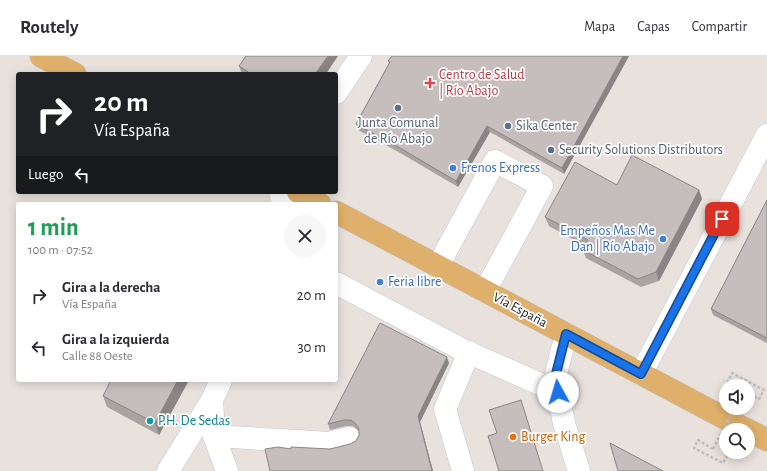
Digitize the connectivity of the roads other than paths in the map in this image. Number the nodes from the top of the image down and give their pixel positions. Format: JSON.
{"nodes":[{"id":1,"x":40,"y":56,"type":"edge"},
{"id":2,"x":361,"y":56,"type":"edge"},
{"id":3,"x":71,"y":72,"type":"edge"},
{"id":4,"x":338,"y":90,"type":"edge"},
{"id":5,"x":767,"y":135,"type":"edge"},
{"id":6,"x":302,"y":194,"type":"edge"},
{"id":7,"x":316,"y":202,"type":"edge"},
{"id":8,"x":338,"y":213,"type":"edge"},
{"id":9,"x":438,"y":266,"type":"junction"},
{"id":10,"x":338,"y":284,"type":"edge"},
{"id":11,"x":485,"y":291,"type":"junction"},
{"id":12,"x":566,"y":334,"type":"junction"},
{"id":13,"x":469,"y":352,"type":"junction"},
{"id":14,"x":641,"y":374,"type":"junction"},
{"id":15,"x":220,"y":382,"type":"edge"},
{"id":16,"x":558,"y":392,"type":"junction"},
{"id":17,"x":212,"y":400,"type":"junction"},
{"id":18,"x":735,"y":423,"type":"edge"},
{"id":19,"x":755,"y":434,"type":"edge"},
{"id":20,"x":214,"y":436,"type":"junction"},
{"id":21,"x":349,"y":438,"type":"dead end"},
{"id":22,"x":767,"y":440,"type":"edge"},
{"id":23,"x":168,"y":471,"type":"edge"},
{"id":24,"x":227,"y":471,"type":"edge"},
{"id":25,"x":463,"y":471,"type":"edge"},
{"id":26,"x":579,"y":471,"type":"edge"}],
"edges":[{"from":1,"to":3,"type":"main road"},
{"from":2,"to":4,"type":"street"},
{"from":5,"to":14,"type":"street"},
{"from":6,"to":7,"type":"main road"},
{"from":8,"to":9,"type":"main road","name":"Vía España"},
{"from":9,"to":11,"type":"main road","name":"Vía España"},
{"from":9,"to":11,"type":"street"},
{"from":10,"to":13,"type":"street"},
{"from":11,"to":12,"type":"main road","name":"Vía España"},
{"from":12,"to":14,"type":"main road","name":"Vía España"},
{"from":12,"to":16,"type":"street"},
{"from":13,"to":16,"type":"street"},
{"from":13,"to":25,"type":"street"},
{"from":14,"to":18,"type":"main road","name":"Vía España"},
{"from":15,"to":17,"type":"street"},
{"from":16,"to":26,"type":"street"},
{"from":17,"to":20,"type":"street"},
{"from":17,"to":23,"type":"street"},
{"from":19,"to":22,"type":"main road","name":"Vía España"},
{"from":20,"to":21,"type":"street"},
{"from":20,"to":24,"type":"street"}]}
